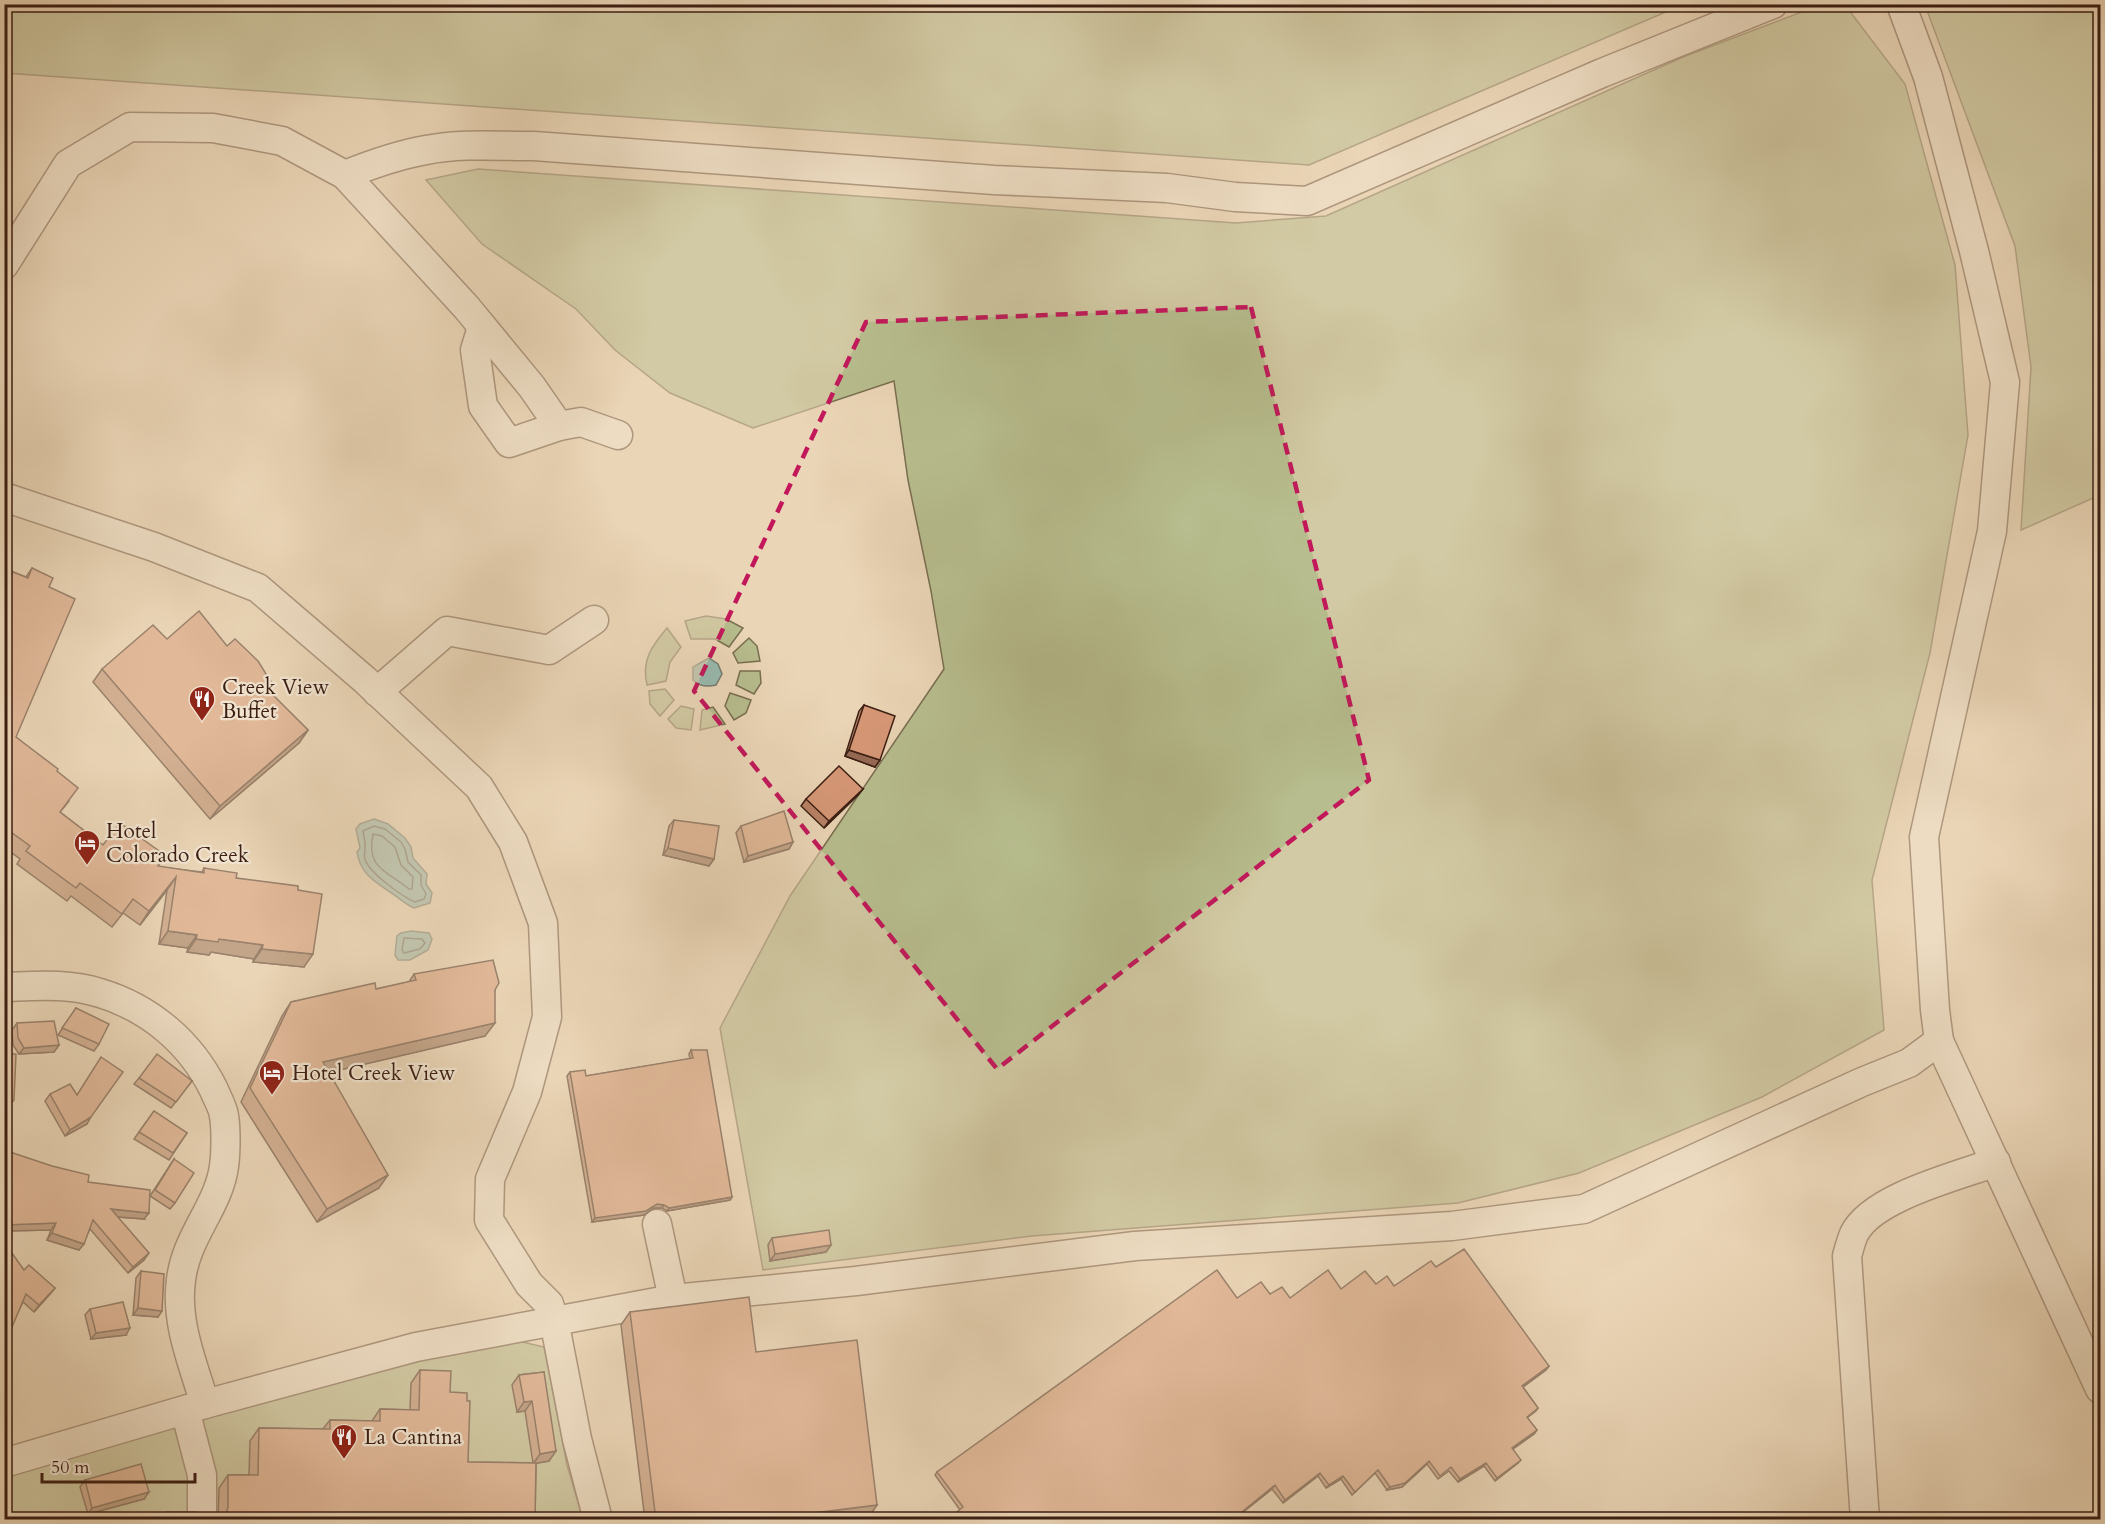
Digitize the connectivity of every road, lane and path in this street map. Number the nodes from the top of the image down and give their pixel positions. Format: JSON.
{"nodes":[{"id":1,"x":1773,"y":4,"type":"edge"},
{"id":2,"x":1901,"y":4,"type":"edge"},
{"id":3,"x":345,"y":175,"type":"junction"},
{"id":4,"x":4,"y":266,"type":"edge"},
{"id":5,"x":482,"y":327,"type":"junction"},
{"id":6,"x":559,"y":426,"type":"junction"},
{"id":7,"x":618,"y":435,"type":"dead end"},
{"id":8,"x":4,"y":497,"type":"edge"},
{"id":9,"x":594,"y":620,"type":"dead end"},
{"id":10,"x":377,"y":692,"type":"junction"},
{"id":11,"x":4,"y":987,"type":"edge"},
{"id":12,"x":1939,"y":1041,"type":"junction"},
{"id":13,"x":1996,"y":1162,"type":"junction"},
{"id":14,"x":657,"y":1224,"type":"dead end"},
{"id":15,"x":673,"y":1299,"type":"junction"},
{"id":16,"x":554,"y":1320,"type":"junction"},
{"id":17,"x":2100,"y":1389,"type":"edge"},
{"id":18,"x":195,"y":1407,"type":"junction"},
{"id":19,"x":4,"y":1462,"type":"edge"},
{"id":20,"x":201,"y":1520,"type":"edge"},
{"id":21,"x":598,"y":1520,"type":"edge"},
{"id":22,"x":1865,"y":1520,"type":"edge"}],
"edges":[{"from":1,"to":3,"type":"lane"},
{"from":2,"to":12,"type":"lane"},
{"from":3,"to":4,"type":"lane"},
{"from":3,"to":5,"type":"lane"},
{"from":5,"to":6,"type":"lane"},
{"from":5,"to":6,"type":"lane"},
{"from":6,"to":7,"type":"lane"},
{"from":8,"to":10,"type":"lane"},
{"from":9,"to":10,"type":"lane"},
{"from":10,"to":16,"type":"lane"},
{"from":11,"to":18,"type":"lane"},
{"from":12,"to":13,"type":"lane"},
{"from":12,"to":15,"type":"lane"},
{"from":13,"to":17,"type":"lane"},
{"from":13,"to":22,"type":"lane"},
{"from":14,"to":15,"type":"lane"},
{"from":15,"to":16,"type":"lane"},
{"from":16,"to":18,"type":"lane"},
{"from":16,"to":21,"type":"lane"},
{"from":18,"to":19,"type":"lane"},
{"from":18,"to":20,"type":"lane"}]}
